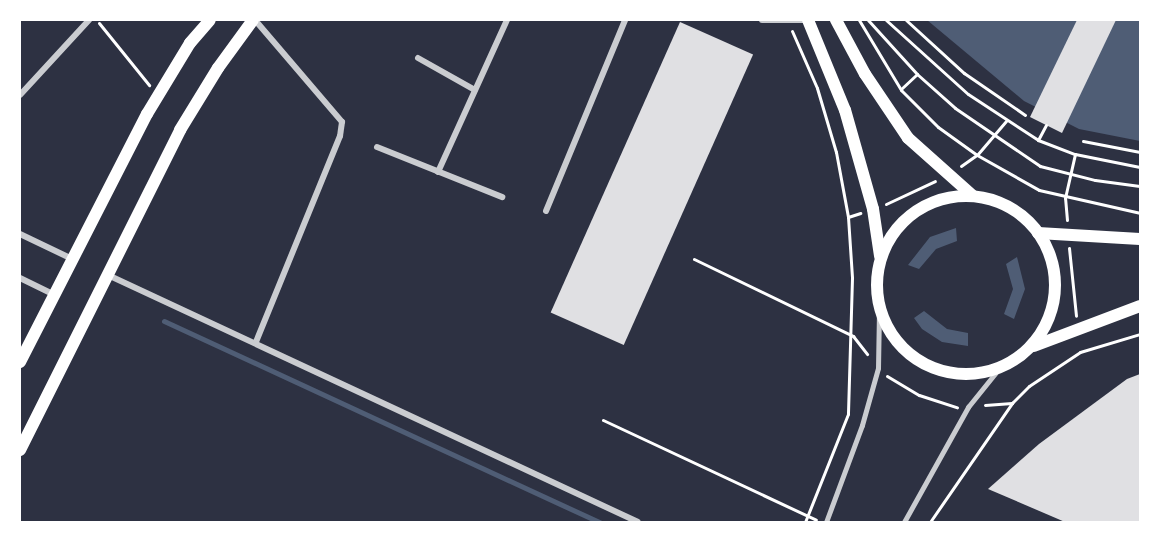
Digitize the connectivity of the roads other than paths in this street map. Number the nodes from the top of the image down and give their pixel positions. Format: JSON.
{"nodes":[{"id":1,"x":89,"y":20,"type":"edge"},
{"id":2,"x":210,"y":20,"type":"edge"},
{"id":3,"x":254,"y":20,"type":"edge"},
{"id":4,"x":507,"y":20,"type":"edge"},
{"id":5,"x":625,"y":20,"type":"edge"},
{"id":6,"x":762,"y":20,"type":"edge"},
{"id":7,"x":808,"y":20,"type":"edge"},
{"id":8,"x":836,"y":20,"type":"edge"},
{"id":9,"x":788,"y":21,"type":"edge"},
{"id":10,"x":418,"y":58,"type":"dead end"},
{"id":11,"x":475,"y":90,"type":"junction"},
{"id":12,"x":20,"y":95,"type":"edge"},
{"id":13,"x":377,"y":147,"type":"dead end"},
{"id":14,"x":438,"y":172,"type":"junction"},
{"id":15,"x":973,"y":196,"type":"junction"},
{"id":16,"x":502,"y":197,"type":"dead end"},
{"id":17,"x":546,"y":211,"type":"dead end"},
{"id":18,"x":1038,"y":233,"type":"junction"},
{"id":19,"x":20,"y":234,"type":"edge"},
{"id":20,"x":1140,"y":239,"type":"edge"},
{"id":21,"x":70,"y":258,"type":"junction"},
{"id":22,"x":880,"y":259,"type":"junction"},
{"id":23,"x":110,"y":276,"type":"junction"},
{"id":24,"x":20,"y":278,"type":"edge"},
{"id":25,"x":53,"y":294,"type":"junction"},
{"id":26,"x":1140,"y":306,"type":"edge"},
{"id":27,"x":879,"y":309,"type":"junction"},
{"id":28,"x":256,"y":342,"type":"junction"},
{"id":29,"x":1030,"y":348,"type":"junction"},
{"id":30,"x":20,"y":362,"type":"edge"},
{"id":31,"x":1001,"y":366,"type":"junction"},
{"id":32,"x":20,"y":450,"type":"edge"},
{"id":33,"x":638,"y":522,"type":"edge"},
{"id":34,"x":826,"y":522,"type":"edge"},
{"id":35,"x":904,"y":522,"type":"edge"}],
"edges":[{"from":1,"to":12,"type":"street"},
{"from":2,"to":21,"type":"main road"},
{"from":3,"to":23,"type":"main road"},
{"from":3,"to":28,"type":"street"},
{"from":4,"to":11,"type":"street"},
{"from":5,"to":17,"type":"street"},
{"from":6,"to":9,"type":"street"},
{"from":7,"to":9,"type":"street"},
{"from":7,"to":22,"type":"main road"},
{"from":8,"to":15,"type":"main road"},
{"from":10,"to":11,"type":"street"},
{"from":11,"to":14,"type":"street"},
{"from":13,"to":14,"type":"street"},
{"from":14,"to":16,"type":"street"},
{"from":15,"to":18,"type":"main road"},
{"from":15,"to":22,"type":"main road"},
{"from":18,"to":20,"type":"main road"},
{"from":18,"to":29,"type":"main road"},
{"from":19,"to":21,"type":"street"},
{"from":21,"to":25,"type":"main road"},
{"from":22,"to":27,"type":"main road"},
{"from":23,"to":28,"type":"street"},
{"from":23,"to":32,"type":"main road"},
{"from":24,"to":25,"type":"street"},
{"from":25,"to":30,"type":"main road"},
{"from":26,"to":29,"type":"main road"},
{"from":27,"to":31,"type":"main road"},
{"from":27,"to":34,"type":"street"},
{"from":28,"to":33,"type":"street"},
{"from":29,"to":31,"type":"main road"},
{"from":31,"to":35,"type":"street"}]}
